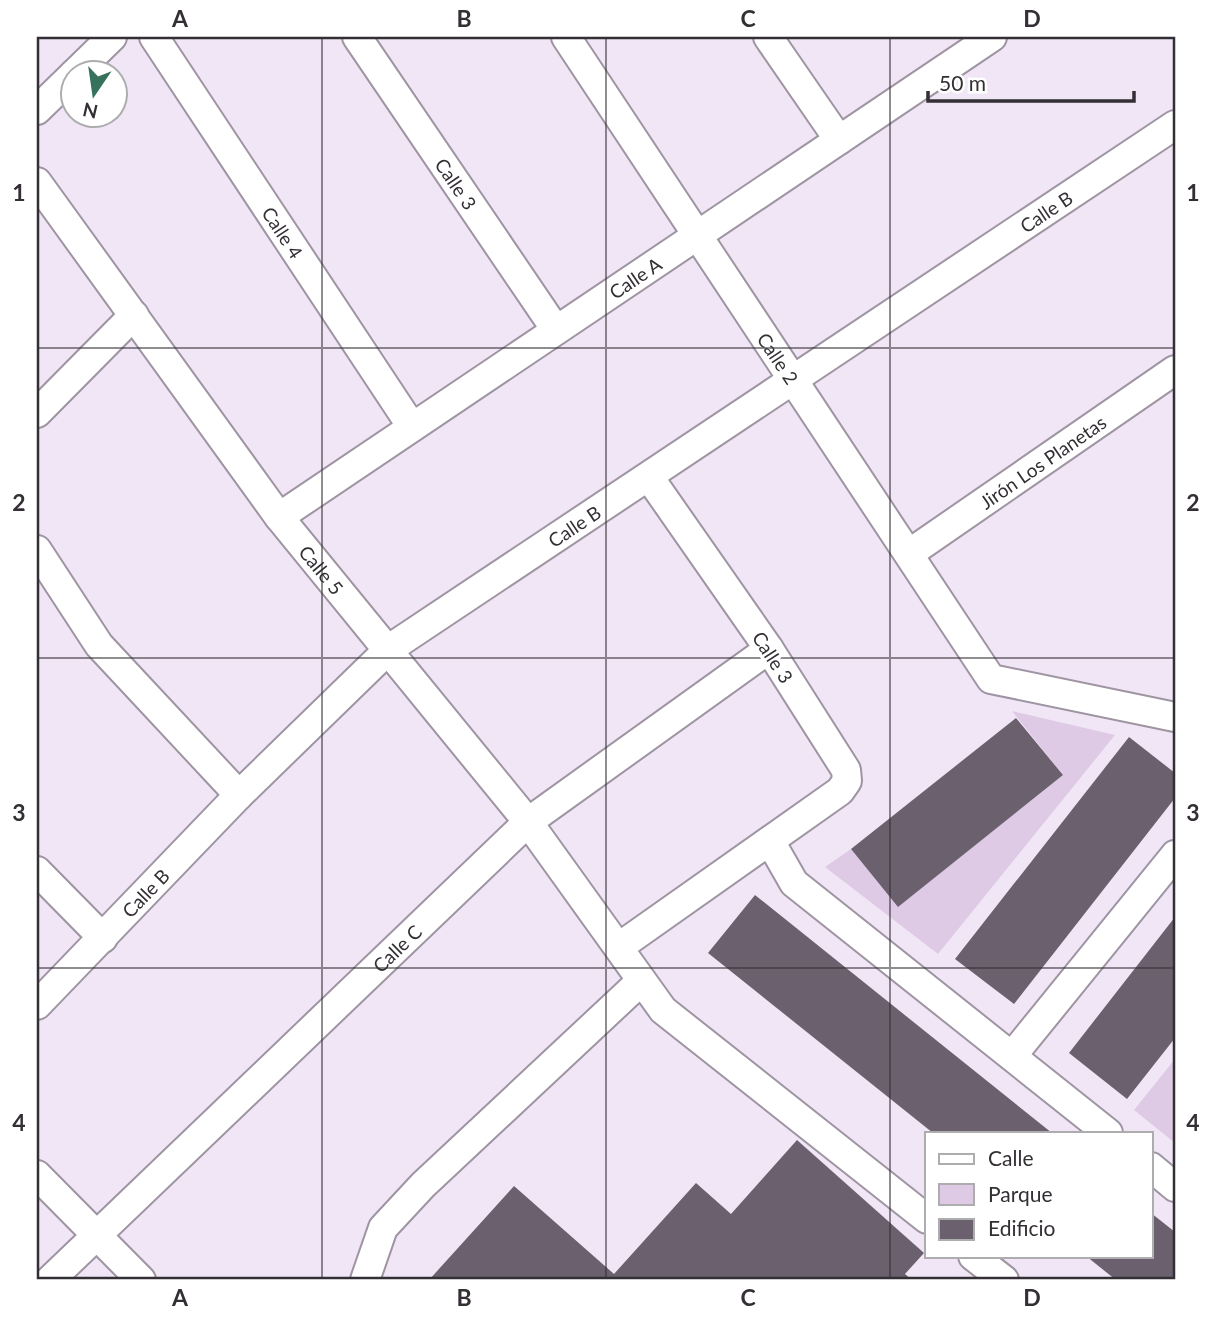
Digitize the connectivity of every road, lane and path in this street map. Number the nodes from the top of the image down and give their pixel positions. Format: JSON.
{"nodes":[{"id":1,"x":112,"y":37,"type":"edge"},
{"id":2,"x":154,"y":37,"type":"edge"},
{"id":3,"x":358,"y":37,"type":"edge"},
{"id":4,"x":566,"y":37,"type":"edge"},
{"id":5,"x":768,"y":37,"type":"edge"},
{"id":6,"x":992,"y":37,"type":"edge"},
{"id":7,"x":88,"y":60,"type":"edge"},
{"id":8,"x":60,"y":88,"type":"edge"},
{"id":9,"x":37,"y":110,"type":"edge"},
{"id":10,"x":1175,"y":125,"type":"edge"},
{"id":11,"x":839,"y":140,"type":"junction"},
{"id":12,"x":37,"y":182,"type":"edge"},
{"id":13,"x":699,"y":234,"type":"junction"},
{"id":14,"x":134,"y":314,"type":"junction"},
{"id":15,"x":556,"y":330,"type":"junction"},
{"id":16,"x":1175,"y":370,"type":"edge"},
{"id":17,"x":796,"y":381,"type":"junction"},
{"id":18,"x":37,"y":413,"type":"edge"},
{"id":19,"x":412,"y":427,"type":"junction"},
{"id":20,"x":649,"y":477,"type":"junction"},
{"id":21,"x":279,"y":517,"type":"junction"},
{"id":22,"x":37,"y":550,"type":"edge"},
{"id":23,"x":910,"y":553,"type":"junction"},
{"id":24,"x":389,"y":649,"type":"junction"},
{"id":25,"x":769,"y":649,"type":"junction"},
{"id":26,"x":1175,"y":717,"type":"edge"},
{"id":27,"x":239,"y":795,"type":"junction"},
{"id":28,"x":528,"y":822,"type":"junction"},
{"id":29,"x":769,"y":841,"type":"junction"},
{"id":30,"x":1175,"y":855,"type":"edge"},
{"id":31,"x":37,"y":871,"type":"edge"},
{"id":32,"x":103,"y":938,"type":"junction"},
{"id":33,"x":619,"y":947,"type":"junction"},
{"id":34,"x":640,"y":982,"type":"junction"},
{"id":35,"x":37,"y":1004,"type":"edge"},
{"id":36,"x":1012,"y":1056,"type":"junction"},
{"id":37,"x":1107,"y":1132,"type":"edge"},
{"id":38,"x":1152,"y":1168,"type":"edge"},
{"id":39,"x":37,"y":1175,"type":"edge"},
{"id":40,"x":1175,"y":1187,"type":"edge"},
{"id":41,"x":925,"y":1217,"type":"edge"},
{"id":42,"x":96,"y":1235,"type":"junction"},
{"id":43,"x":976,"y":1258,"type":"edge"},
{"id":44,"x":50,"y":1280,"type":"edge"},
{"id":45,"x":141,"y":1280,"type":"edge"},
{"id":46,"x":365,"y":1280,"type":"edge"},
{"id":47,"x":1004,"y":1280,"type":"edge"}],
"edges":[{"from":1,"to":7,"type":"street"},
{"from":2,"to":19,"type":"street","name":"Calle 4"},
{"from":3,"to":15,"type":"street","name":"Calle 3"},
{"from":4,"to":13,"type":"street","name":"Calle 2"},
{"from":5,"to":11,"type":"street"},
{"from":6,"to":11,"type":"street","name":"Calle A"},
{"from":8,"to":9,"type":"street"},
{"from":10,"to":17,"type":"street","name":"Calle B"},
{"from":11,"to":13,"type":"street","name":"Calle A"},
{"from":12,"to":14,"type":"street","name":"Calle 5"},
{"from":13,"to":15,"type":"street","name":"Calle A"},
{"from":13,"to":17,"type":"street","name":"Calle 2"},
{"from":14,"to":18,"type":"street"},
{"from":14,"to":21,"type":"street","name":"Calle 5"},
{"from":15,"to":19,"type":"street","name":"Calle A"},
{"from":16,"to":23,"type":"street","name":"Jirón Los Planetas"},
{"from":17,"to":20,"type":"street","name":"Calle B"},
{"from":17,"to":23,"type":"street","name":"Calle 2"},
{"from":19,"to":21,"type":"street","name":"Calle A"},
{"from":20,"to":24,"type":"street","name":"Calle B"},
{"from":20,"to":25,"type":"street","name":"Calle 3"},
{"from":21,"to":24,"type":"street","name":"Calle 5"},
{"from":22,"to":27,"type":"street"},
{"from":23,"to":26,"type":"street","name":"Calle 2"},
{"from":24,"to":27,"type":"street","name":"Calle B"},
{"from":24,"to":28,"type":"street","name":"Calle 5"},
{"from":25,"to":28,"type":"street","name":"Calle C"},
{"from":25,"to":29,"type":"street","name":"Calle 3"},
{"from":27,"to":32,"type":"street","name":"Calle B"},
{"from":28,"to":33,"type":"street","name":"Calle 5"},
{"from":28,"to":42,"type":"street","name":"Calle C"},
{"from":29,"to":33,"type":"street"},
{"from":29,"to":36,"type":"street"},
{"from":30,"to":36,"type":"street"},
{"from":31,"to":32,"type":"street"},
{"from":32,"to":35,"type":"street","name":"Calle B"},
{"from":33,"to":34,"type":"street","name":"Calle 5"},
{"from":34,"to":41,"type":"street","name":"Calle 5"},
{"from":34,"to":46,"type":"street"},
{"from":36,"to":37,"type":"street"},
{"from":38,"to":40,"type":"street"},
{"from":39,"to":42,"type":"street"},
{"from":42,"to":44,"type":"street","name":"Calle C"},
{"from":42,"to":45,"type":"street"},
{"from":43,"to":47,"type":"street"}]}
